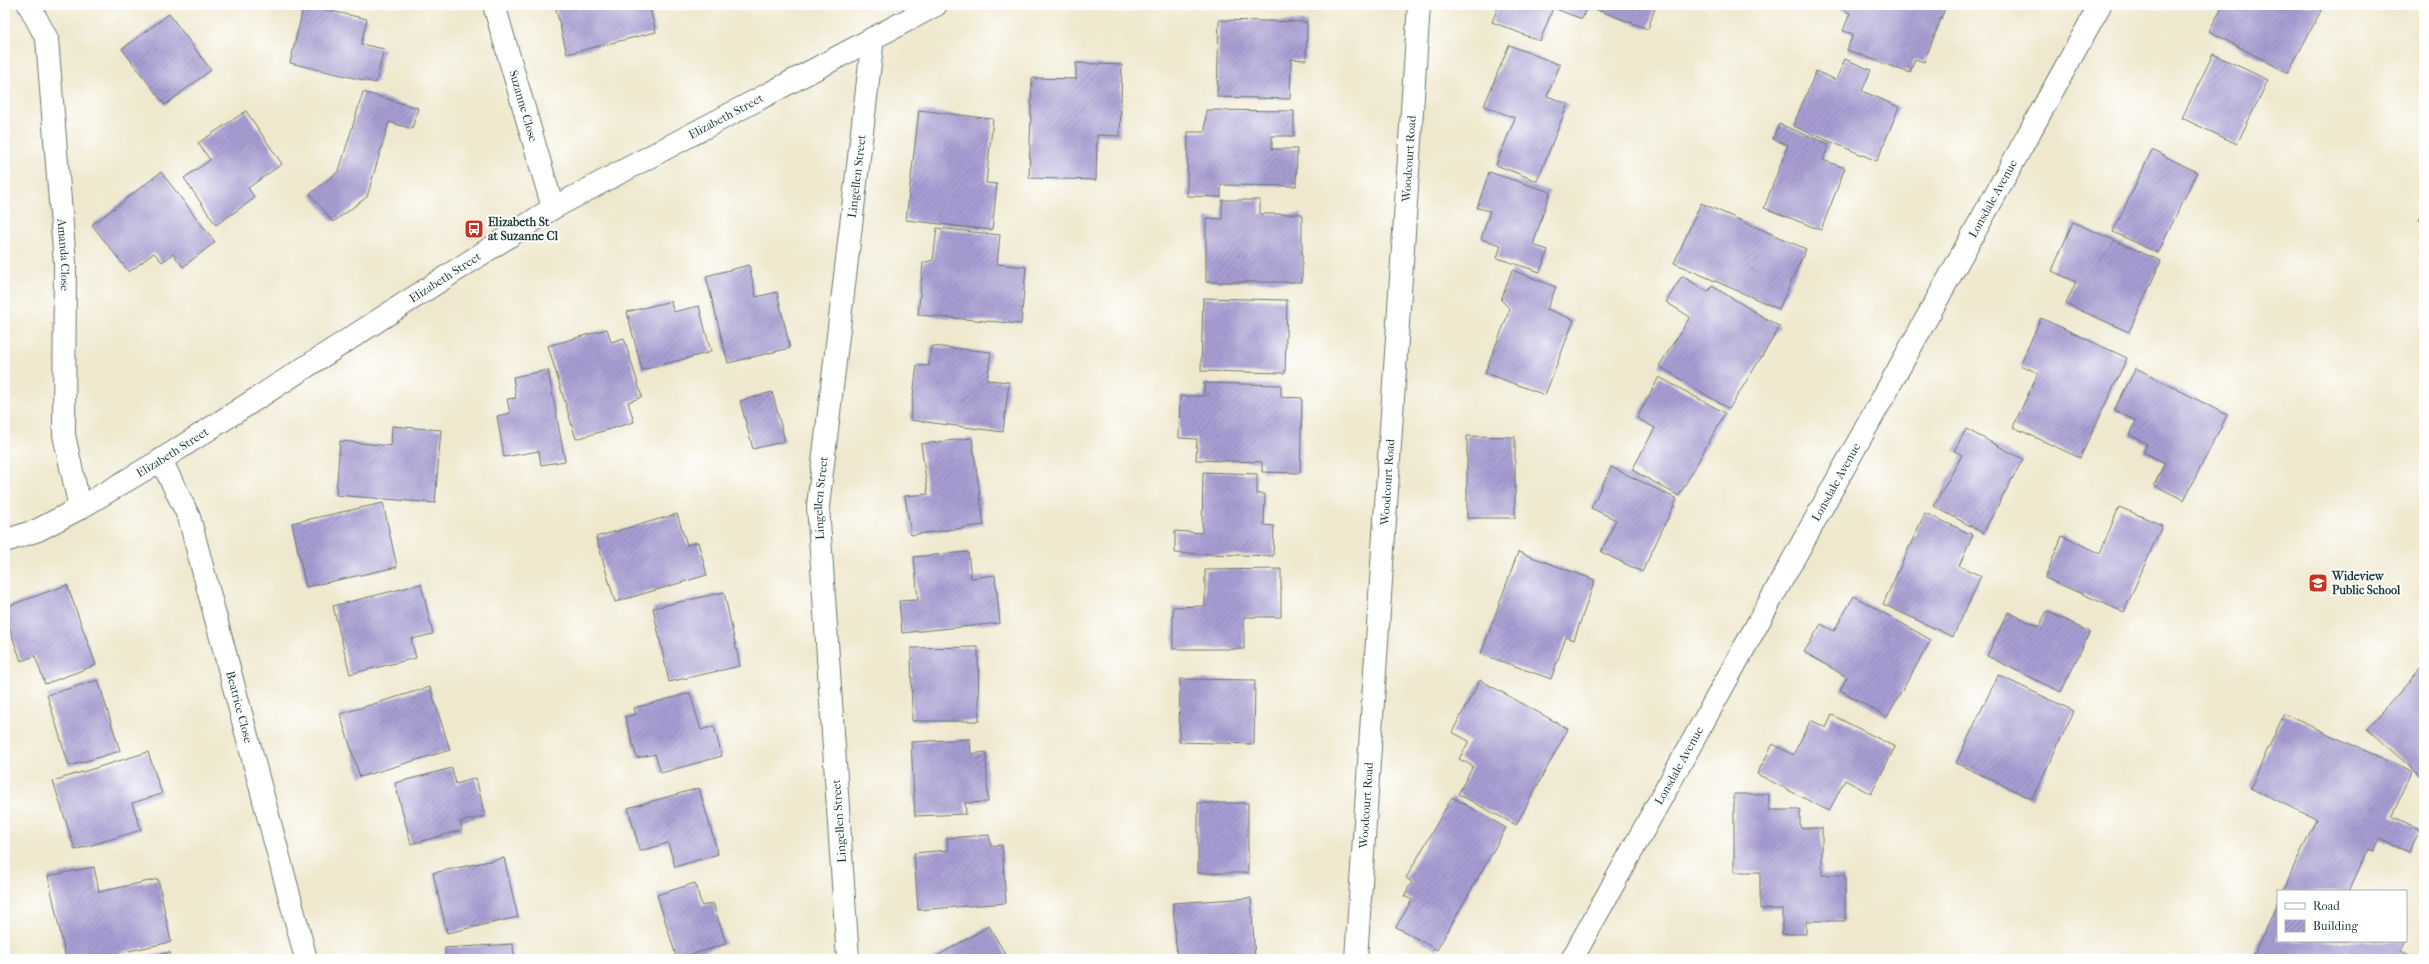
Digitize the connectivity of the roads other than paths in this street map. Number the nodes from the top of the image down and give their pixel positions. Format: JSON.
{"nodes":[{"id":1,"x":29,"y":5,"type":"edge"},
{"id":2,"x":494,"y":5,"type":"edge"},
{"id":3,"x":936,"y":5,"type":"edge"},
{"id":4,"x":1419,"y":5,"type":"edge"},
{"id":5,"x":2100,"y":5,"type":"edge"},
{"id":6,"x":873,"y":38,"type":"junction"},
{"id":7,"x":553,"y":208,"type":"junction"},
{"id":8,"x":160,"y":460,"type":"junction"},
{"id":9,"x":80,"y":508,"type":"junction"},
{"id":10,"x":5,"y":541,"type":"edge"},
{"id":11,"x":306,"y":959,"type":"edge"},
{"id":12,"x":848,"y":959,"type":"edge"},
{"id":13,"x":1356,"y":959,"type":"edge"},
{"id":14,"x":1572,"y":959,"type":"edge"}],
"edges":[{"from":1,"to":9,"type":"street","name":"Amanda Close"},
{"from":2,"to":7,"type":"street","name":"Suzanne Close"},
{"from":3,"to":6,"type":"street","name":"Elizabeth Street"},
{"from":4,"to":13,"type":"street","name":"Woodcourt Road"},
{"from":5,"to":14,"type":"street","name":"Lonsdale Avenue"},
{"from":6,"to":7,"type":"street","name":"Elizabeth Street"},
{"from":6,"to":12,"type":"street","name":"Lingellen Street"},
{"from":7,"to":8,"type":"street","name":"Elizabeth Street"},
{"from":8,"to":9,"type":"street","name":"Elizabeth Street"},
{"from":8,"to":11,"type":"street","name":"Beatrice Close"},
{"from":9,"to":10,"type":"street","name":"Elizabeth Street"}]}
